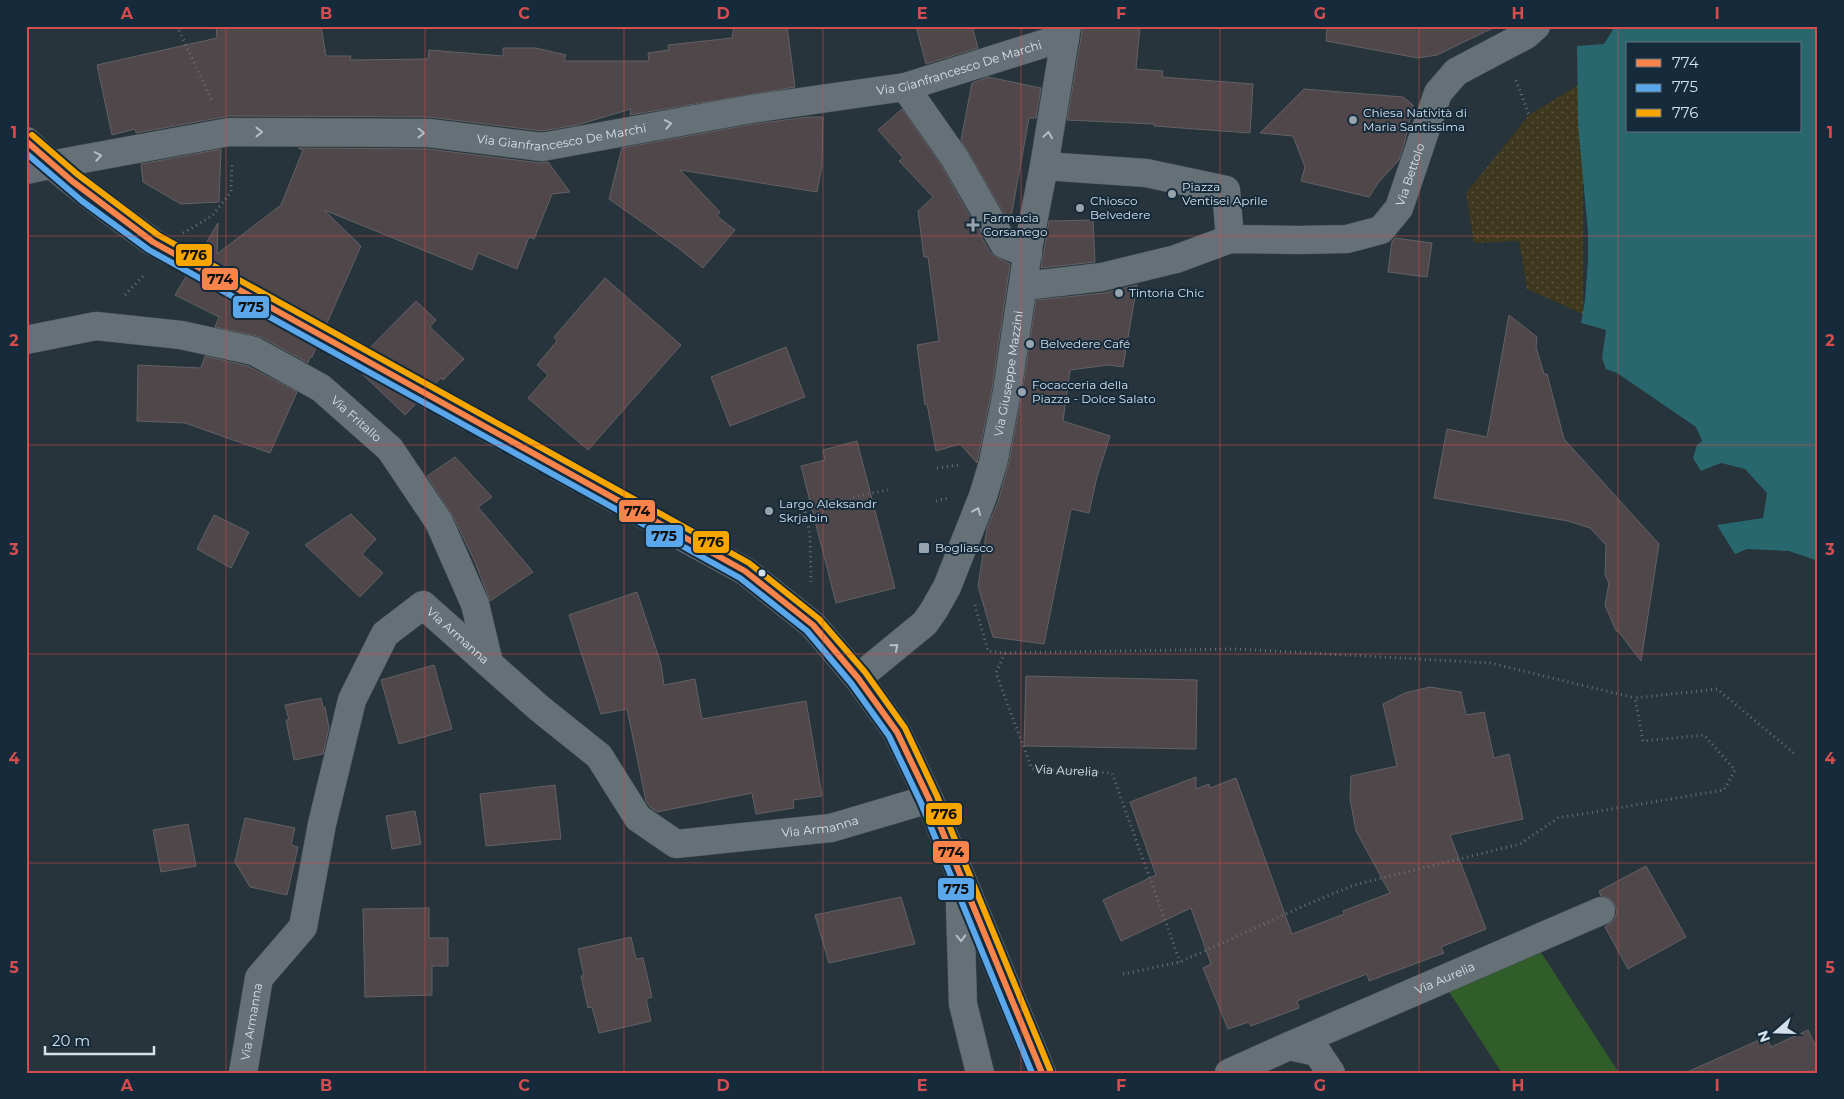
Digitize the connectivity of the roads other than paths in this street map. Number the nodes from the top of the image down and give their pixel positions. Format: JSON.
{"nodes":[{"id":1,"x":1536,"y":26,"type":"edge"},
{"id":2,"x":1066,"y":32,"type":"edge"},
{"id":3,"x":905,"y":86,"type":"junction"},
{"id":4,"x":26,"y":141,"type":"edge"},
{"id":5,"x":1044,"y":166,"type":"junction"},
{"id":6,"x":38,"y":167,"type":"edge"},
{"id":7,"x":1230,"y":239,"type":"junction"},
{"id":8,"x":161,"y":249,"type":"tunnel mouth"},
{"id":9,"x":1028,"y":254,"type":"junction"},
{"id":10,"x":1024,"y":286,"type":"junction"},
{"id":11,"x":26,"y":340,"type":"edge"},
{"id":12,"x":681,"y":536,"type":"tunnel mouth"},
{"id":13,"x":489,"y":663,"type":"junction"},
{"id":14,"x":858,"y":678,"type":"junction"},
{"id":15,"x":929,"y":799,"type":"junction"},
{"id":16,"x":959,"y":872,"type":"junction"},
{"id":17,"x":1601,"y":910,"type":"dead end"},
{"id":18,"x":1289,"y":1046,"type":"junction"},
{"id":19,"x":243,"y":1073,"type":"edge"},
{"id":20,"x":980,"y":1073,"type":"edge"},
{"id":21,"x":1042,"y":1073,"type":"edge"},
{"id":22,"x":1229,"y":1073,"type":"edge"},
{"id":23,"x":1331,"y":1073,"type":"edge"}],
"edges":[{"from":1,"to":7,"type":"street","name":"Via Bettolo"},
{"from":2,"to":3,"type":"street","name":"Via Gianfrancesco De Marchi"},
{"from":5,"to":2,"type":"street","name":"Via Giuseppe Mazzini","one_way":true},
{"from":6,"to":3,"type":"street","name":"Via Gianfrancesco De Marchi","one_way":true},
{"from":3,"to":9,"type":"street"},
{"from":4,"to":6,"type":"main road"},
{"from":5,"to":7,"type":"street"},
{"from":5,"to":9,"type":"street","name":"Via Giuseppe Mazzini"},
{"from":6,"to":8,"type":"main road"},
{"from":7,"to":10,"type":"street"},
{"from":9,"to":10,"type":"street","name":"Via Giuseppe Mazzini"},
{"from":14,"to":10,"type":"street","name":"Via Giuseppe Mazzini","one_way":true},
{"from":11,"to":13,"type":"street","name":"Via Fritallo"},
{"from":12,"to":14,"type":"main road"},
{"from":13,"to":15,"type":"street","name":"Via Armanna"},
{"from":13,"to":19,"type":"street","name":"Via Armanna"},
{"from":14,"to":15,"type":"main road"},
{"from":15,"to":16,"type":"main road"},
{"from":16,"to":20,"type":"street","one_way":true},
{"from":16,"to":21,"type":"main road"},
{"from":17,"to":18,"type":"street","name":"Via Aurelia"},
{"from":18,"to":22,"type":"street","name":"Via Aurelia"},
{"from":18,"to":23,"type":"street"}]}
